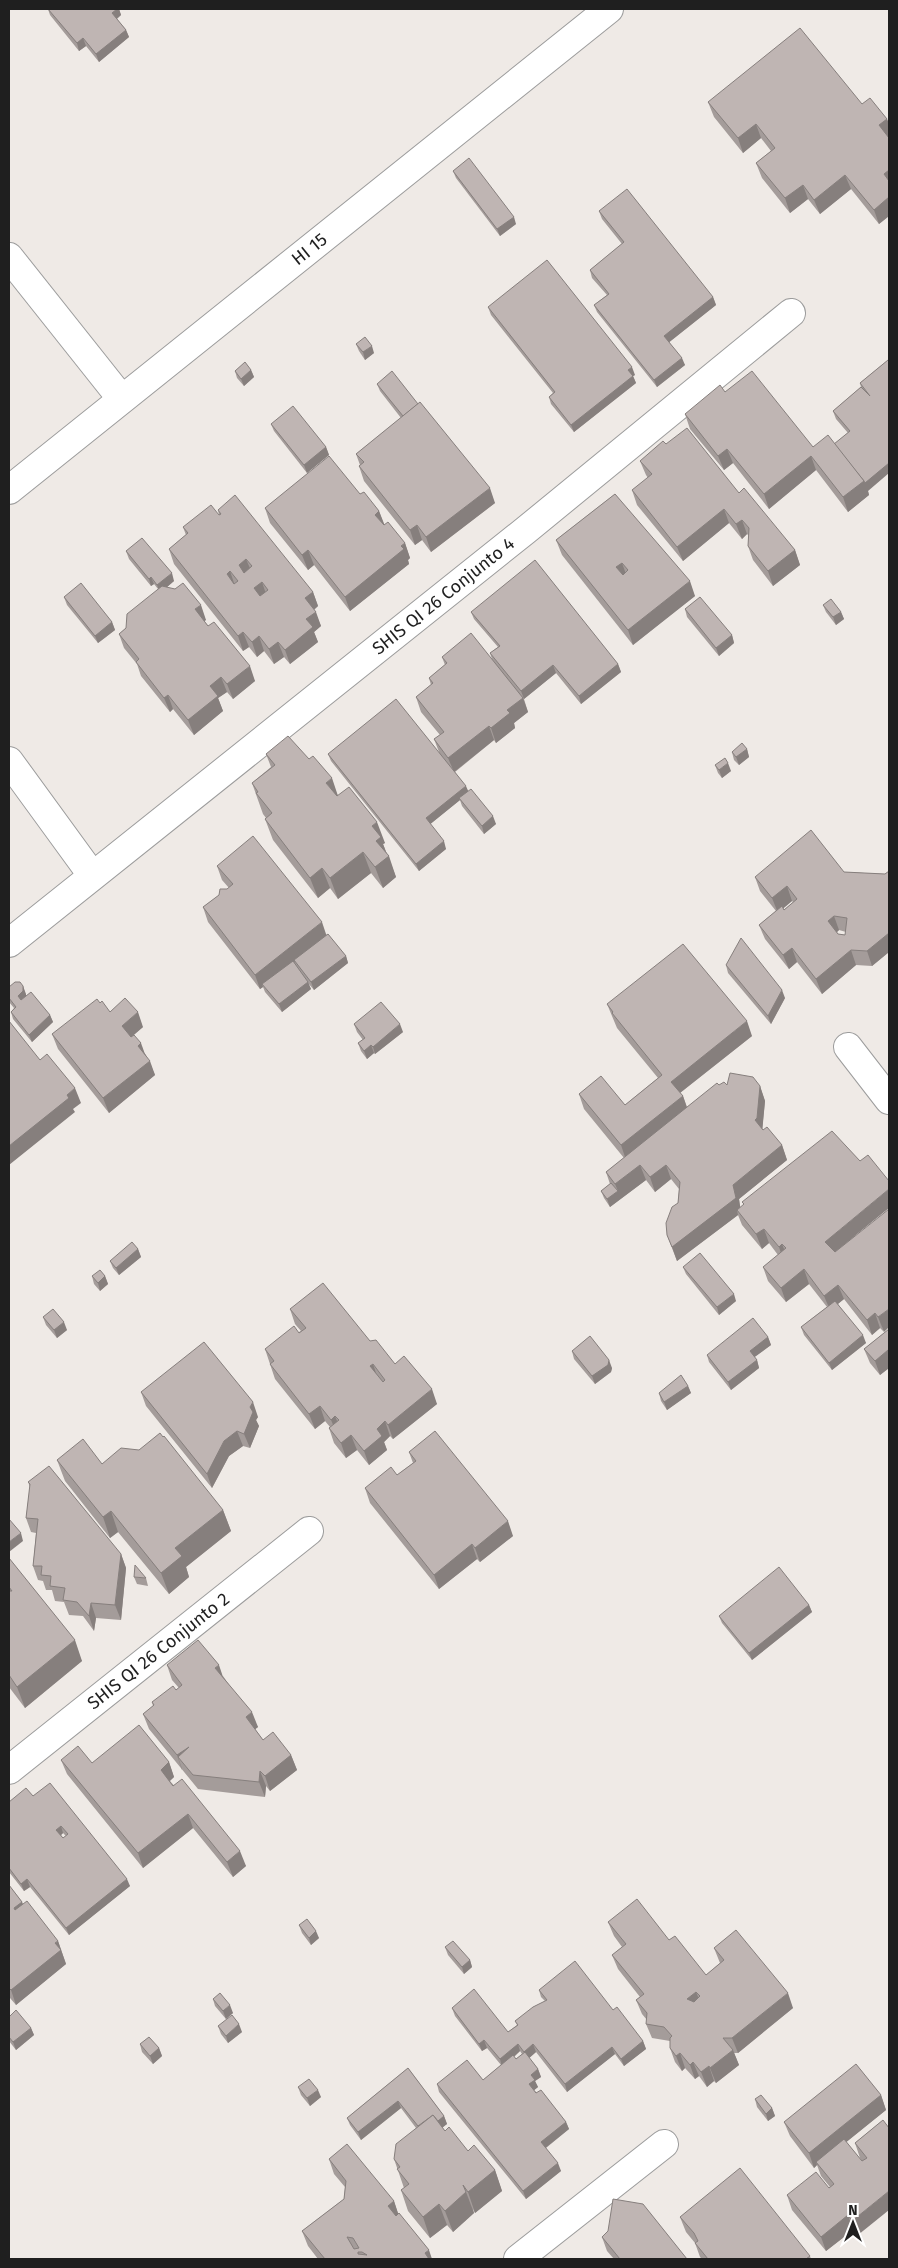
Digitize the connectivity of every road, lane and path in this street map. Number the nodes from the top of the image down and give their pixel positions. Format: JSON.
{"nodes":[{"id":1,"x":609,"y":9,"type":"edge"},
{"id":2,"x":9,"y":257,"type":"edge"},
{"id":3,"x":791,"y":313,"type":"dead end"},
{"id":4,"x":120,"y":398,"type":"junction"},
{"id":5,"x":9,"y":490,"type":"edge"},
{"id":6,"x":9,"y":760,"type":"edge"},
{"id":7,"x":92,"y":875,"type":"junction"},
{"id":8,"x":9,"y":943,"type":"edge"},
{"id":9,"x":848,"y":1047,"type":"dead end"},
{"id":10,"x":889,"y":1100,"type":"edge"},
{"id":11,"x":309,"y":1531,"type":"dead end"},
{"id":12,"x":9,"y":1770,"type":"edge"},
{"id":13,"x":664,"y":2144,"type":"dead end"},
{"id":14,"x":518,"y":2259,"type":"edge"}],
"edges":[{"from":1,"to":4,"type":"street","name":"HI 15"},
{"from":2,"to":4,"type":"street"},
{"from":3,"to":7,"type":"street","name":"SHIS QI 26 Conjunto 4"},
{"from":4,"to":5,"type":"street","name":"HI 15"},
{"from":6,"to":7,"type":"street"},
{"from":7,"to":8,"type":"street","name":"SHIS QI 26 Conjunto 4"},
{"from":9,"to":10,"type":"street"},
{"from":11,"to":12,"type":"street","name":"SHIS QI 26 Conjunto 2"},
{"from":13,"to":14,"type":"street"}]}
